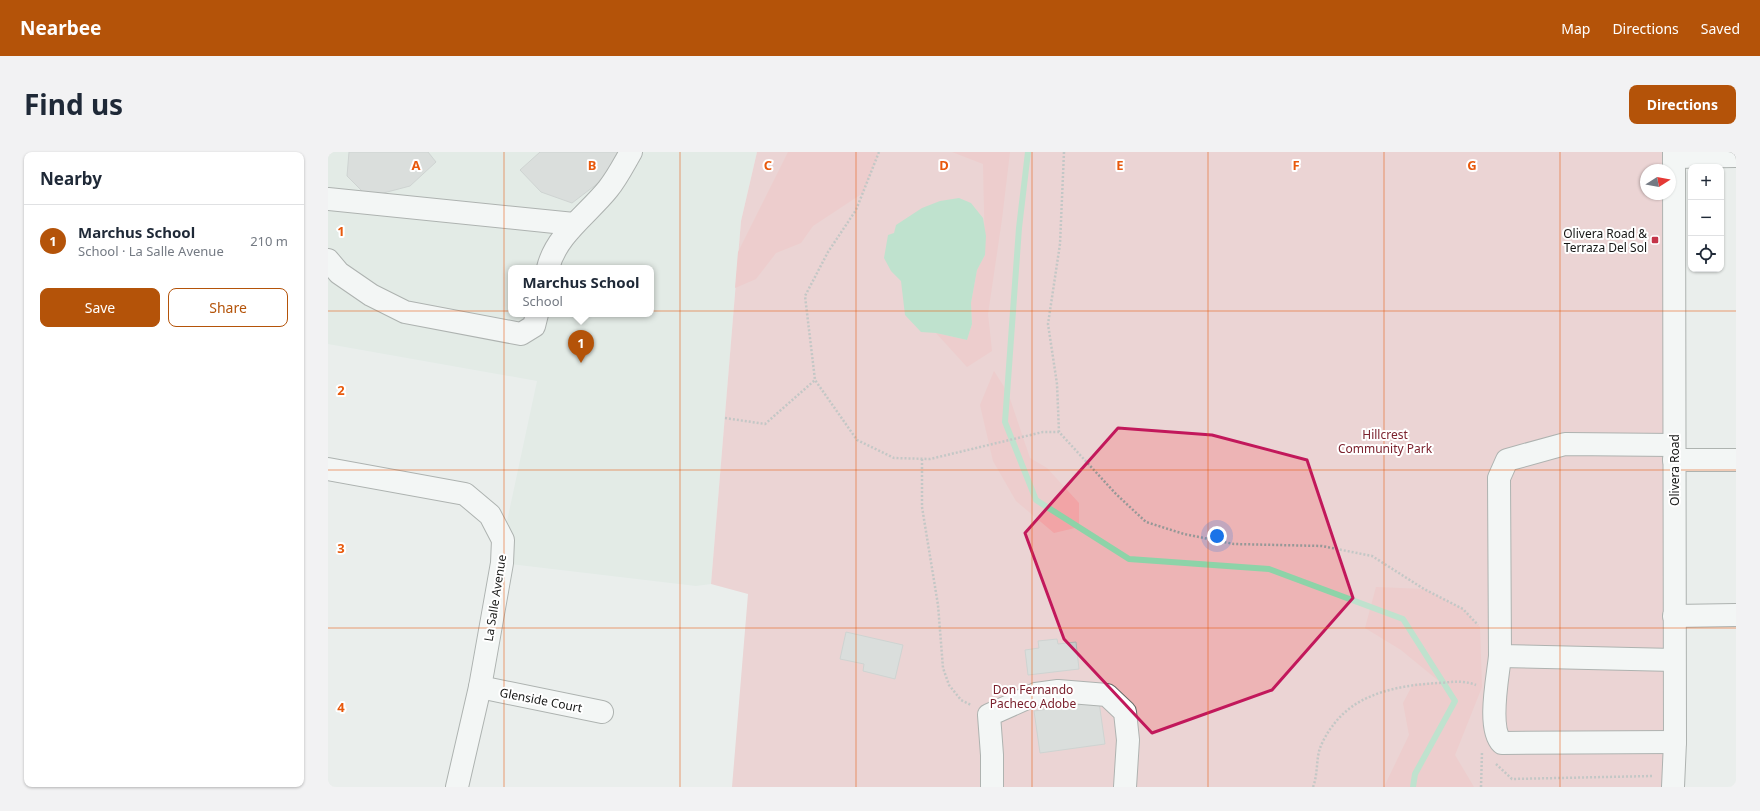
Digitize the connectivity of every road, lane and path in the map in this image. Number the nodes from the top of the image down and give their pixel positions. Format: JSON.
{"nodes":[{"id":1,"x":631,"y":152,"type":"edge"},
{"id":2,"x":879,"y":152,"type":"edge"},
{"id":3,"x":1064,"y":152,"type":"edge"},
{"id":4,"x":1674,"y":154,"type":"edge"},
{"id":5,"x":1736,"y":156,"type":"edge"},
{"id":6,"x":328,"y":199,"type":"edge"},
{"id":7,"x":574,"y":224,"type":"junction"},
{"id":8,"x":328,"y":260,"type":"edge"},
{"id":9,"x":550,"y":265,"type":"edge"},
{"id":10,"x":536,"y":317,"type":"edge"},
{"id":11,"x":815,"y":380,"type":"junction"},
{"id":12,"x":725,"y":418,"type":"dead end"},
{"id":13,"x":1059,"y":432,"type":"junction"},
{"id":14,"x":1674,"y":453,"type":"junction"},
{"id":15,"x":922,"y":459,"type":"junction"},
{"id":16,"x":1736,"y":460,"type":"edge"},
{"id":17,"x":328,"y":469,"type":"edge"},
{"id":18,"x":1736,"y":615,"type":"edge"},
{"id":19,"x":1674,"y":616,"type":"junction"},
{"id":20,"x":1480,"y":627,"type":"dead end"},
{"id":21,"x":1500,"y":656,"type":"junction"},
{"id":22,"x":1674,"y":660,"type":"junction"},
{"id":23,"x":1466,"y":681,"type":"dead end"},
{"id":24,"x":480,"y":688,"type":"junction"},
{"id":25,"x":602,"y":712,"type":"dead end"},
{"id":26,"x":989,"y":715,"type":"junction"},
{"id":27,"x":1675,"y":742,"type":"junction"},
{"id":28,"x":1487,"y":756,"type":"dead end"},
{"id":29,"x":1492,"y":760,"type":"dead end"},
{"id":30,"x":1674,"y":781,"type":"edge"},
{"id":31,"x":457,"y":787,"type":"edge"},
{"id":32,"x":992,"y":787,"type":"edge"},
{"id":33,"x":1125,"y":787,"type":"edge"},
{"id":34,"x":1313,"y":787,"type":"edge"},
{"id":35,"x":1481,"y":787,"type":"edge"}],
"edges":[{"from":1,"to":7,"type":"street"},
{"from":2,"to":11,"type":"path"},
{"from":3,"to":13,"type":"path"},
{"from":4,"to":5,"type":"street"},
{"from":4,"to":14,"type":"street","name":"Olivera Road"},
{"from":6,"to":7,"type":"street"},
{"from":7,"to":9,"type":"street"},
{"from":8,"to":10,"type":"street"},
{"from":11,"to":12,"type":"path"},
{"from":11,"to":15,"type":"path"},
{"from":13,"to":15,"type":"path"},
{"from":13,"to":20,"type":"path"},
{"from":14,"to":16,"type":"street"},
{"from":14,"to":19,"type":"street","name":"Olivera Road"},
{"from":14,"to":21,"type":"street"},
{"from":15,"to":26,"type":"path"},
{"from":17,"to":24,"type":"street","name":"La Salle Avenue"},
{"from":18,"to":19,"type":"street"},
{"from":19,"to":22,"type":"street","name":"Olivera Road"},
{"from":21,"to":22,"type":"street"},
{"from":21,"to":27,"type":"street"},
{"from":22,"to":27,"type":"street","name":"Olivera Road"},
{"from":23,"to":34,"type":"path"},
{"from":24,"to":25,"type":"street","name":"Glenside Court"},
{"from":24,"to":31,"type":"street","name":"La Salle Avenue"},
{"from":26,"to":32,"type":"street"},
{"from":26,"to":33,"type":"street"},
{"from":27,"to":30,"type":"street","name":"Olivera Road"},
{"from":28,"to":35,"type":"path"},
{"from":29,"to":30,"type":"path"}]}
